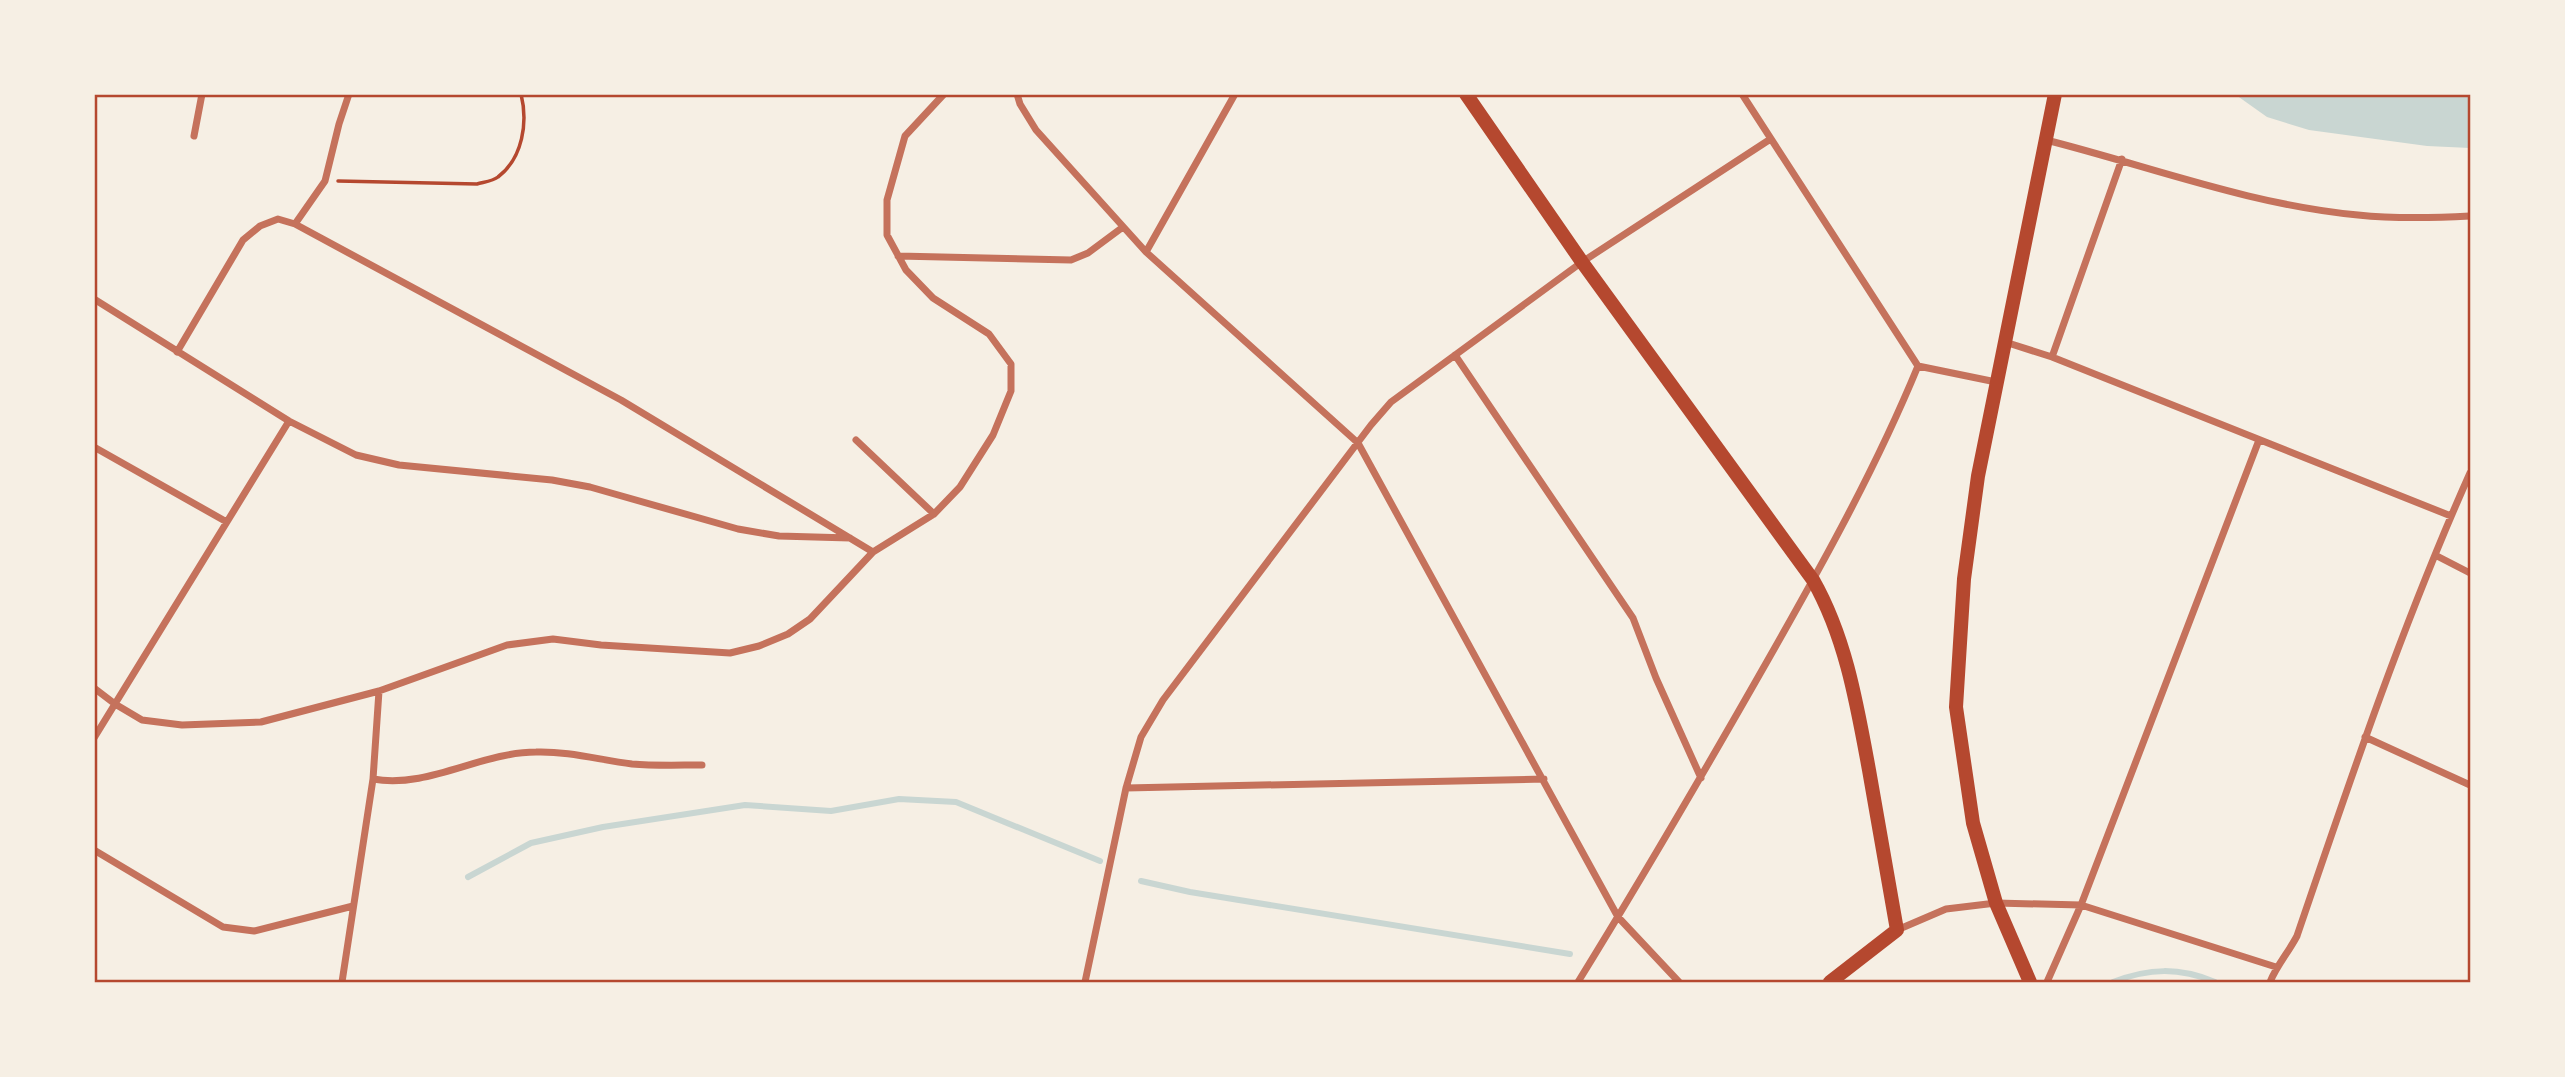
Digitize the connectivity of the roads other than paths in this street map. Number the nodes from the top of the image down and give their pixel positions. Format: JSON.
{"nodes":[{"id":1,"x":201,"y":94,"type":"edge"},
{"id":2,"x":349,"y":94,"type":"edge"},
{"id":3,"x":944,"y":94,"type":"edge"},
{"id":4,"x":1017,"y":94,"type":"edge"},
{"id":5,"x":1235,"y":94,"type":"edge"},
{"id":6,"x":1466,"y":94,"type":"edge"},
{"id":7,"x":1742,"y":94,"type":"edge"},
{"id":8,"x":2055,"y":94,"type":"edge"},
{"id":9,"x":194,"y":136,"type":"dead end"},
{"id":10,"x":1769,"y":140,"type":"junction"},
{"id":11,"x":2045,"y":140,"type":"junction"},
{"id":12,"x":2122,"y":159,"type":"junction"},
{"id":13,"x":2470,"y":216,"type":"edge"},
{"id":14,"x":295,"y":224,"type":"junction"},
{"id":15,"x":1123,"y":227,"type":"junction"},
{"id":16,"x":1146,"y":252,"type":"junction"},
{"id":17,"x":898,"y":256,"type":"junction"},
{"id":18,"x":1582,"y":262,"type":"junction"},
{"id":19,"x":94,"y":299,"type":"edge"},
{"id":20,"x":2004,"y":342,"type":"junction"},
{"id":21,"x":177,"y":352,"type":"junction"},
{"id":22,"x":1455,"y":355,"type":"junction"},
{"id":23,"x":2052,"y":358,"type":"junction"},
{"id":24,"x":1918,"y":366,"type":"junction"},
{"id":25,"x":1996,"y":382,"type":"junction"},
{"id":26,"x":289,"y":421,"type":"junction"},
{"id":27,"x":856,"y":440,"type":"dead end"},
{"id":28,"x":2259,"y":440,"type":"junction"},
{"id":29,"x":1358,"y":443,"type":"junction"},
{"id":30,"x":94,"y":447,"type":"edge"},
{"id":31,"x":2470,"y":472,"type":"edge"},
{"id":32,"x":934,"y":514,"type":"junction"},
{"id":33,"x":2451,"y":516,"type":"junction"},
{"id":34,"x":225,"y":521,"type":"junction"},
{"id":35,"x":851,"y":538,"type":"junction"},
{"id":36,"x":873,"y":552,"type":"junction"},
{"id":37,"x":2435,"y":555,"type":"junction"},
{"id":38,"x":2470,"y":573,"type":"edge"},
{"id":39,"x":1813,"y":580,"type":"junction"},
{"id":40,"x":94,"y":688,"type":"edge"},
{"id":41,"x":379,"y":691,"type":"junction"},
{"id":42,"x":115,"y":704,"type":"junction"},
{"id":43,"x":94,"y":737,"type":"edge"},
{"id":44,"x":2365,"y":737,"type":"junction"},
{"id":45,"x":702,"y":765,"type":"dead end"},
{"id":46,"x":1701,"y":778,"type":"junction"},
{"id":47,"x":373,"y":779,"type":"junction"},
{"id":48,"x":1544,"y":779,"type":"junction"},
{"id":49,"x":2470,"y":785,"type":"edge"},
{"id":50,"x":1126,"y":788,"type":"junction"},
{"id":51,"x":94,"y":850,"type":"edge"},
{"id":52,"x":1996,"y":903,"type":"junction"},
{"id":53,"x":2081,"y":905,"type":"junction"},
{"id":54,"x":353,"y":906,"type":"junction"},
{"id":55,"x":1618,"y":917,"type":"junction"},
{"id":56,"x":1897,"y":930,"type":"junction"},
{"id":57,"x":2276,"y":967,"type":"junction"},
{"id":58,"x":342,"y":982,"type":"edge"},
{"id":59,"x":1084,"y":982,"type":"edge"},
{"id":60,"x":1578,"y":982,"type":"edge"},
{"id":61,"x":1679,"y":982,"type":"edge"},
{"id":62,"x":1830,"y":982,"type":"edge"},
{"id":63,"x":2030,"y":982,"type":"edge"},
{"id":64,"x":2047,"y":982,"type":"edge"},
{"id":65,"x":2270,"y":982,"type":"edge"}],
"edges":[{"from":1,"to":9,"type":"street"},
{"from":2,"to":14,"type":"street"},
{"from":3,"to":17,"type":"street"},
{"from":4,"to":15,"type":"street"},
{"from":5,"to":16,"type":"street"},
{"from":6,"to":18,"type":"main road"},
{"from":7,"to":10,"type":"street"},
{"from":8,"to":11,"type":"main road"},
{"from":10,"to":18,"type":"street"},
{"from":10,"to":24,"type":"street"},
{"from":11,"to":12,"type":"street"},
{"from":11,"to":20,"type":"main road"},
{"from":12,"to":13,"type":"street"},
{"from":12,"to":23,"type":"street"},
{"from":14,"to":21,"type":"street"},
{"from":14,"to":35,"type":"street"},
{"from":15,"to":16,"type":"street"},
{"from":15,"to":17,"type":"street"},
{"from":16,"to":29,"type":"street"},
{"from":17,"to":32,"type":"street"},
{"from":18,"to":22,"type":"street"},
{"from":18,"to":39,"type":"main road"},
{"from":19,"to":21,"type":"street"},
{"from":20,"to":23,"type":"street"},
{"from":20,"to":25,"type":"main road"},
{"from":21,"to":26,"type":"street"},
{"from":22,"to":29,"type":"street"},
{"from":22,"to":46,"type":"street"},
{"from":23,"to":28,"type":"street"},
{"from":24,"to":25,"type":"street"},
{"from":24,"to":39,"type":"street"},
{"from":25,"to":52,"type":"main road"},
{"from":26,"to":34,"type":"street"},
{"from":26,"to":35,"type":"street"},
{"from":27,"to":32,"type":"street"},
{"from":28,"to":33,"type":"street"},
{"from":28,"to":53,"type":"street"},
{"from":29,"to":48,"type":"street"},
{"from":29,"to":50,"type":"street"},
{"from":30,"to":34,"type":"street"},
{"from":31,"to":33,"type":"street"},
{"from":32,"to":36,"type":"street"},
{"from":33,"to":37,"type":"street"},
{"from":34,"to":42,"type":"street"},
{"from":35,"to":36,"type":"street"},
{"from":36,"to":41,"type":"street"},
{"from":37,"to":38,"type":"street"},
{"from":37,"to":44,"type":"street"},
{"from":39,"to":46,"type":"street"},
{"from":39,"to":56,"type":"main road"},
{"from":40,"to":42,"type":"street"},
{"from":41,"to":42,"type":"street"},
{"from":41,"to":47,"type":"street"},
{"from":42,"to":43,"type":"street"},
{"from":44,"to":49,"type":"street"},
{"from":44,"to":57,"type":"street"},
{"from":45,"to":47,"type":"street"},
{"from":46,"to":55,"type":"street"},
{"from":47,"to":54,"type":"street"},
{"from":48,"to":50,"type":"street"},
{"from":48,"to":55,"type":"street"},
{"from":50,"to":59,"type":"street"},
{"from":51,"to":54,"type":"street"},
{"from":52,"to":53,"type":"street"},
{"from":52,"to":56,"type":"street"},
{"from":52,"to":63,"type":"main road"},
{"from":53,"to":57,"type":"street"},
{"from":53,"to":64,"type":"street"},
{"from":54,"to":58,"type":"street"},
{"from":55,"to":60,"type":"street"},
{"from":55,"to":61,"type":"street"},
{"from":56,"to":62,"type":"main road"},
{"from":57,"to":65,"type":"street"}]}
